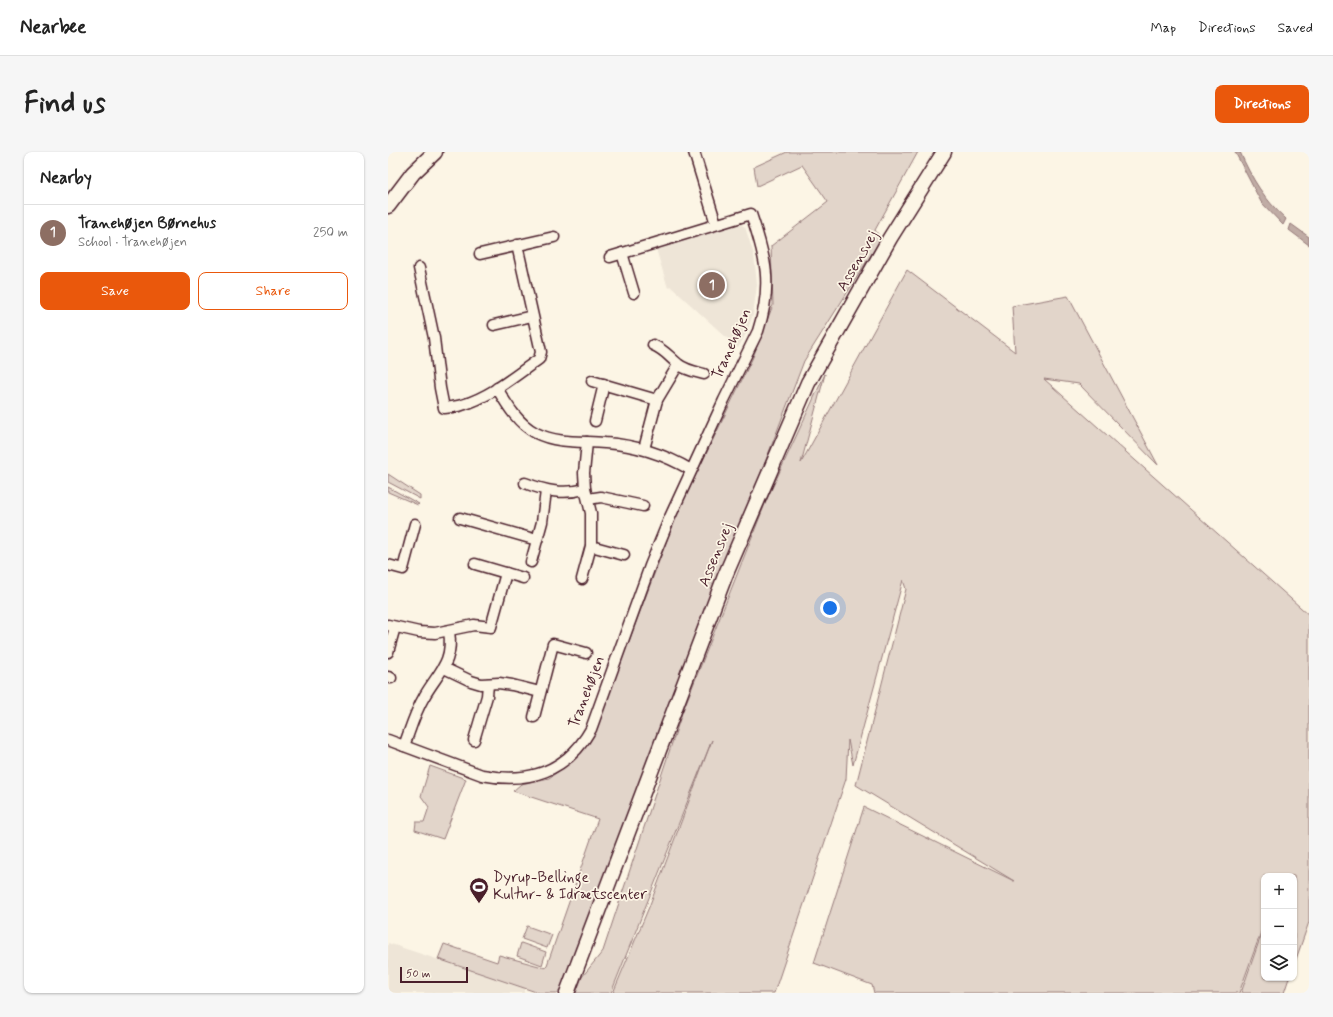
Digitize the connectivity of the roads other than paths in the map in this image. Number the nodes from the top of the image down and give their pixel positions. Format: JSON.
{"nodes":[{"id":1,"x":435,"y":152,"type":"edge"},
{"id":2,"x":694,"y":152,"type":"edge"},
{"id":3,"x":944,"y":152,"type":"edge"},
{"id":4,"x":388,"y":206,"type":"edge"},
{"id":5,"x":716,"y":224,"type":"junction"},
{"id":6,"x":554,"y":237,"type":"dead end"},
{"id":7,"x":517,"y":245,"type":"junction"},
{"id":8,"x":622,"y":253,"type":"junction"},
{"id":9,"x":480,"y":254,"type":"dead end"},
{"id":10,"x":610,"y":257,"type":"dead end"},
{"id":11,"x":419,"y":268,"type":"dead end"},
{"id":12,"x":634,"y":292,"type":"dead end"},
{"id":13,"x":532,"y":316,"type":"junction"},
{"id":14,"x":494,"y":325,"type":"dead end"},
{"id":15,"x":653,"y":344,"type":"dead end"},
{"id":16,"x":678,"y":365,"type":"junction"},
{"id":17,"x":704,"y":374,"type":"dead end"},
{"id":18,"x":592,"y":381,"type":"dead end"},
{"id":19,"x":604,"y":384,"type":"junction"},
{"id":20,"x":497,"y":388,"type":"junction"},
{"id":21,"x":658,"y":400,"type":"junction"},
{"id":22,"x":595,"y":422,"type":"dead end"},
{"id":23,"x":587,"y":442,"type":"junction"},
{"id":24,"x":644,"y":449,"type":"junction"},
{"id":25,"x":691,"y":470,"type":"junction"},
{"id":26,"x":525,"y":484,"type":"dead end"},
{"id":27,"x":546,"y":491,"type":"junction"},
{"id":28,"x":587,"y":494,"type":"junction"},
{"id":29,"x":643,"y":506,"type":"dead end"},
{"id":30,"x":460,"y":518,"type":"dead end"},
{"id":31,"x":415,"y":524,"type":"dead end"},
{"id":32,"x":537,"y":540,"type":"junction"},
{"id":33,"x":591,"y":546,"type":"junction"},
{"id":34,"x":624,"y":555,"type":"dead end"},
{"id":35,"x":531,"y":562,"type":"dead end"},
{"id":36,"x":475,"y":564,"type":"dead end"},
{"id":37,"x":388,"y":566,"type":"edge"},
{"id":38,"x":506,"y":573,"type":"junction"},
{"id":39,"x":523,"y":578,"type":"dead end"},
{"id":40,"x":582,"y":579,"type":"dead end"},
{"id":41,"x":392,"y":626,"type":"edge"},
{"id":42,"x":449,"y":631,"type":"junction"},
{"id":43,"x":388,"y":652,"type":"edge"},
{"id":44,"x":586,"y":653,"type":"dead end"},
{"id":45,"x":444,"y":668,"type":"junction"},
{"id":46,"x":488,"y":684,"type":"junction"},
{"id":47,"x":540,"y":692,"type":"junction"},
{"id":48,"x":534,"y":717,"type":"dead end"},
{"id":49,"x":388,"y":740,"type":"edge"},
{"id":50,"x":474,"y":740,"type":"dead end"},
{"id":51,"x":404,"y":746,"type":"junction"},
{"id":52,"x":567,"y":993,"type":"edge"}],
"edges":[{"from":1,"to":4,"type":"main road"},
{"from":2,"to":5,"type":"street"},
{"from":3,"to":52,"type":"main road","name":"Assensvej"},
{"from":5,"to":8,"type":"street","name":"Tranehøjen"},
{"from":5,"to":25,"type":"street","name":"Tranehøjen"},
{"from":6,"to":7,"type":"street"},
{"from":7,"to":9,"type":"street"},
{"from":7,"to":13,"type":"street"},
{"from":8,"to":10,"type":"street","name":"Tranehøjen"},
{"from":8,"to":12,"type":"street"},
{"from":11,"to":20,"type":"street"},
{"from":13,"to":14,"type":"street"},
{"from":13,"to":20,"type":"street"},
{"from":15,"to":16,"type":"street","name":"Tranehøjen"},
{"from":16,"to":17,"type":"street","name":"Tranehøjen"},
{"from":16,"to":21,"type":"street"},
{"from":18,"to":19,"type":"street"},
{"from":19,"to":21,"type":"street"},
{"from":19,"to":22,"type":"street"},
{"from":20,"to":23,"type":"street"},
{"from":21,"to":24,"type":"street"},
{"from":23,"to":24,"type":"street"},
{"from":23,"to":28,"type":"street"},
{"from":24,"to":25,"type":"street"},
{"from":25,"to":51,"type":"street","name":"Tranehøjen"},
{"from":26,"to":27,"type":"street"},
{"from":27,"to":28,"type":"street"},
{"from":27,"to":32,"type":"street"},
{"from":28,"to":29,"type":"street"},
{"from":28,"to":33,"type":"street"},
{"from":30,"to":32,"type":"street"},
{"from":31,"to":37,"type":"street"},
{"from":32,"to":35,"type":"street"},
{"from":33,"to":34,"type":"street"},
{"from":33,"to":40,"type":"street"},
{"from":36,"to":38,"type":"street"},
{"from":38,"to":39,"type":"street"},
{"from":38,"to":42,"type":"street"},
{"from":41,"to":42,"type":"street"},
{"from":41,"to":43,"type":"street"},
{"from":42,"to":45,"type":"street"},
{"from":44,"to":47,"type":"street","name":"Tranehøjen"},
{"from":45,"to":46,"type":"street"},
{"from":45,"to":51,"type":"street"},
{"from":46,"to":47,"type":"street"},
{"from":46,"to":50,"type":"street"},
{"from":47,"to":48,"type":"street","name":"Tranehøjen"},
{"from":49,"to":51,"type":"street","name":"Tranehøjen"}]}
